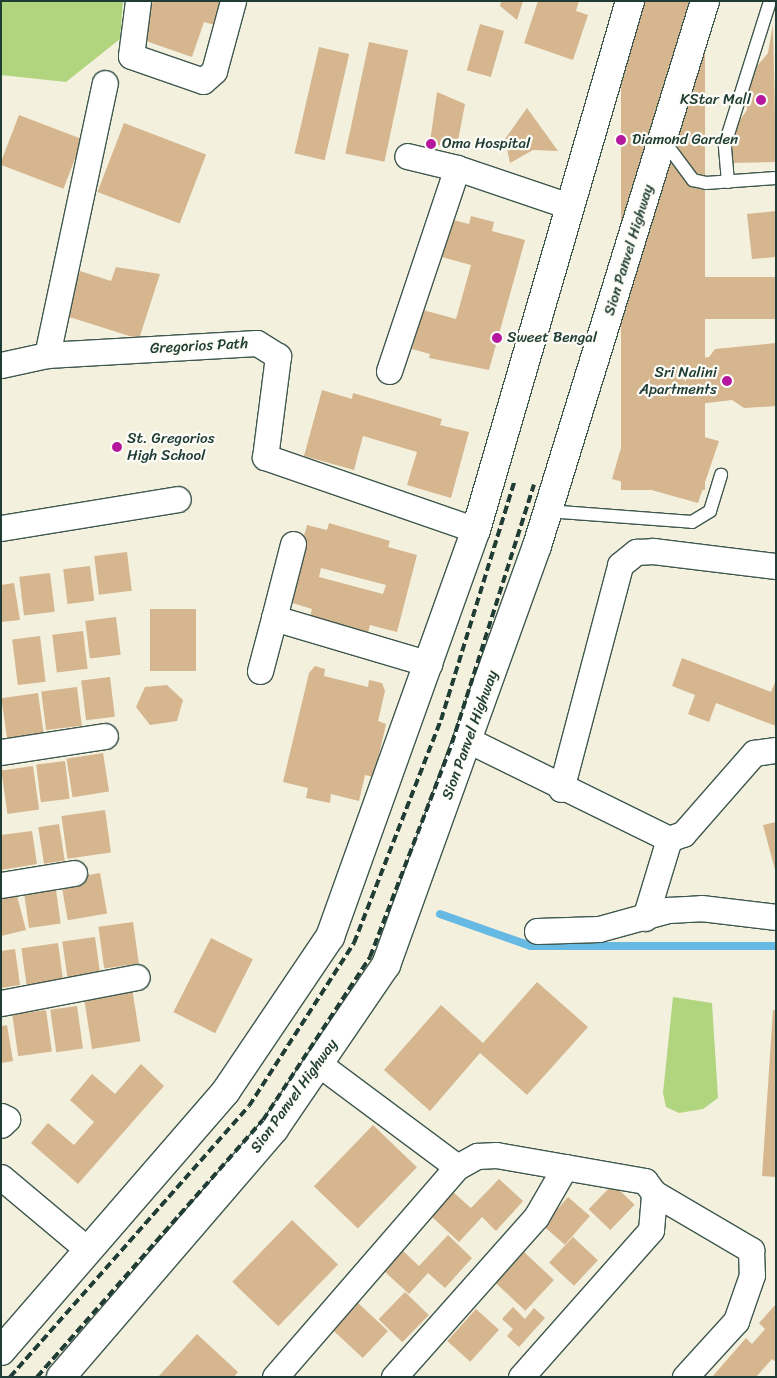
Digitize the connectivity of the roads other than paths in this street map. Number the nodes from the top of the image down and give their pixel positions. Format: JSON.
{"nodes":[{"id":1,"x":138,"y":1,"type":"edge"},
{"id":2,"x":233,"y":1,"type":"edge"},
{"id":3,"x":630,"y":1,"type":"edge"},
{"id":4,"x":705,"y":1,"type":"edge"},
{"id":5,"x":770,"y":1,"type":"edge"},
{"id":6,"x":105,"y":83,"type":"dead end"},
{"id":7,"x":664,"y":141,"type":"junction"},
{"id":8,"x":407,"y":156,"type":"dead end"},
{"id":9,"x":457,"y":168,"type":"junction"},
{"id":10,"x":776,"y":178,"type":"edge"},
{"id":11,"x":728,"y":182,"type":"junction"},
{"id":12,"x":569,"y":206,"type":"junction"},
{"id":13,"x":47,"y":354,"type":"junction"},
{"id":14,"x":1,"y":364,"type":"edge"},
{"id":15,"x":389,"y":371,"type":"dead end"},
{"id":16,"x":721,"y":475,"type":"dead end"},
{"id":17,"x":178,"y":499,"type":"dead end"},
{"id":18,"x":547,"y":510,"type":"junction"},
{"id":19,"x":1,"y":528,"type":"edge"},
{"id":20,"x":476,"y":530,"type":"junction"},
{"id":21,"x":293,"y":544,"type":"dead end"},
{"id":22,"x":776,"y":566,"type":"edge"},
{"id":23,"x":274,"y":618,"type":"junction"},
{"id":24,"x":429,"y":664,"type":"junction"},
{"id":25,"x":260,"y":671,"type":"dead end"},
{"id":26,"x":105,"y":736,"type":"dead end"},
{"id":27,"x":468,"y":740,"type":"junction"},
{"id":28,"x":776,"y":750,"type":"edge"},
{"id":29,"x":1,"y":752,"type":"edge"},
{"id":30,"x":560,"y":789,"type":"junction"},
{"id":31,"x":669,"y":839,"type":"junction"},
{"id":32,"x":74,"y":872,"type":"dead end"},
{"id":33,"x":1,"y":885,"type":"edge"},
{"id":34,"x":645,"y":918,"type":"junction"},
{"id":35,"x":776,"y":918,"type":"edge"},
{"id":36,"x":537,"y":931,"type":"dead end"},
{"id":37,"x":137,"y":977,"type":"dead end"},
{"id":38,"x":1,"y":1003,"type":"edge"},
{"id":39,"x":319,"y":1064,"type":"junction"},
{"id":40,"x":1,"y":1116,"type":"edge"},
{"id":41,"x":1,"y":1125,"type":"edge"},
{"id":42,"x":457,"y":1167,"type":"junction"},
{"id":43,"x":565,"y":1168,"type":"junction"},
{"id":44,"x":1,"y":1177,"type":"edge"},
{"id":45,"x":654,"y":1193,"type":"junction"},
{"id":46,"x":88,"y":1250,"type":"junction"},
{"id":47,"x":1,"y":1352,"type":"edge"},
{"id":48,"x":61,"y":1377,"type":"edge"},
{"id":49,"x":275,"y":1377,"type":"edge"},
{"id":50,"x":394,"y":1377,"type":"edge"},
{"id":51,"x":521,"y":1377,"type":"edge"},
{"id":52,"x":685,"y":1377,"type":"edge"}],
"edges":[{"from":1,"to":2,"type":"street"},
{"from":3,"to":12,"type":"highway"},
{"from":4,"to":7,"type":"highway","name":"Sion Panvel Highway"},
{"from":5,"to":11,"type":"lane"},
{"from":6,"to":13,"type":"street"},
{"from":7,"to":11,"type":"lane"},
{"from":7,"to":18,"type":"highway","name":"Sion Panvel Highway"},
{"from":8,"to":9,"type":"street"},
{"from":9,"to":12,"type":"street"},
{"from":9,"to":15,"type":"street"},
{"from":10,"to":11,"type":"lane"},
{"from":12,"to":20,"type":"highway"},
{"from":13,"to":14,"type":"street","name":"Gregorios Path"},
{"from":13,"to":20,"type":"street","name":"Gregorios Path"},
{"from":16,"to":18,"type":"lane"},
{"from":17,"to":19,"type":"street"},
{"from":18,"to":27,"type":"highway","name":"Sion Panvel Highway"},
{"from":20,"to":24,"type":"highway"},
{"from":21,"to":23,"type":"street"},
{"from":22,"to":30,"type":"street"},
{"from":23,"to":24,"type":"street"},
{"from":23,"to":25,"type":"street"},
{"from":24,"to":46,"type":"highway"},
{"from":26,"to":29,"type":"street"},
{"from":27,"to":30,"type":"street"},
{"from":27,"to":39,"type":"highway","name":"Sion Panvel Highway"},
{"from":28,"to":31,"type":"street"},
{"from":30,"to":31,"type":"street"},
{"from":31,"to":34,"type":"street"},
{"from":32,"to":33,"type":"street"},
{"from":34,"to":35,"type":"street"},
{"from":34,"to":36,"type":"street"},
{"from":37,"to":38,"type":"street"},
{"from":39,"to":42,"type":"street"},
{"from":39,"to":48,"type":"highway","name":"Sion Panvel Highway"},
{"from":40,"to":41,"type":"street"},
{"from":42,"to":43,"type":"street"},
{"from":42,"to":49,"type":"street"},
{"from":43,"to":45,"type":"street"},
{"from":43,"to":50,"type":"street"},
{"from":44,"to":46,"type":"street"},
{"from":45,"to":51,"type":"street"},
{"from":45,"to":52,"type":"street"},
{"from":46,"to":47,"type":"highway"}]}
